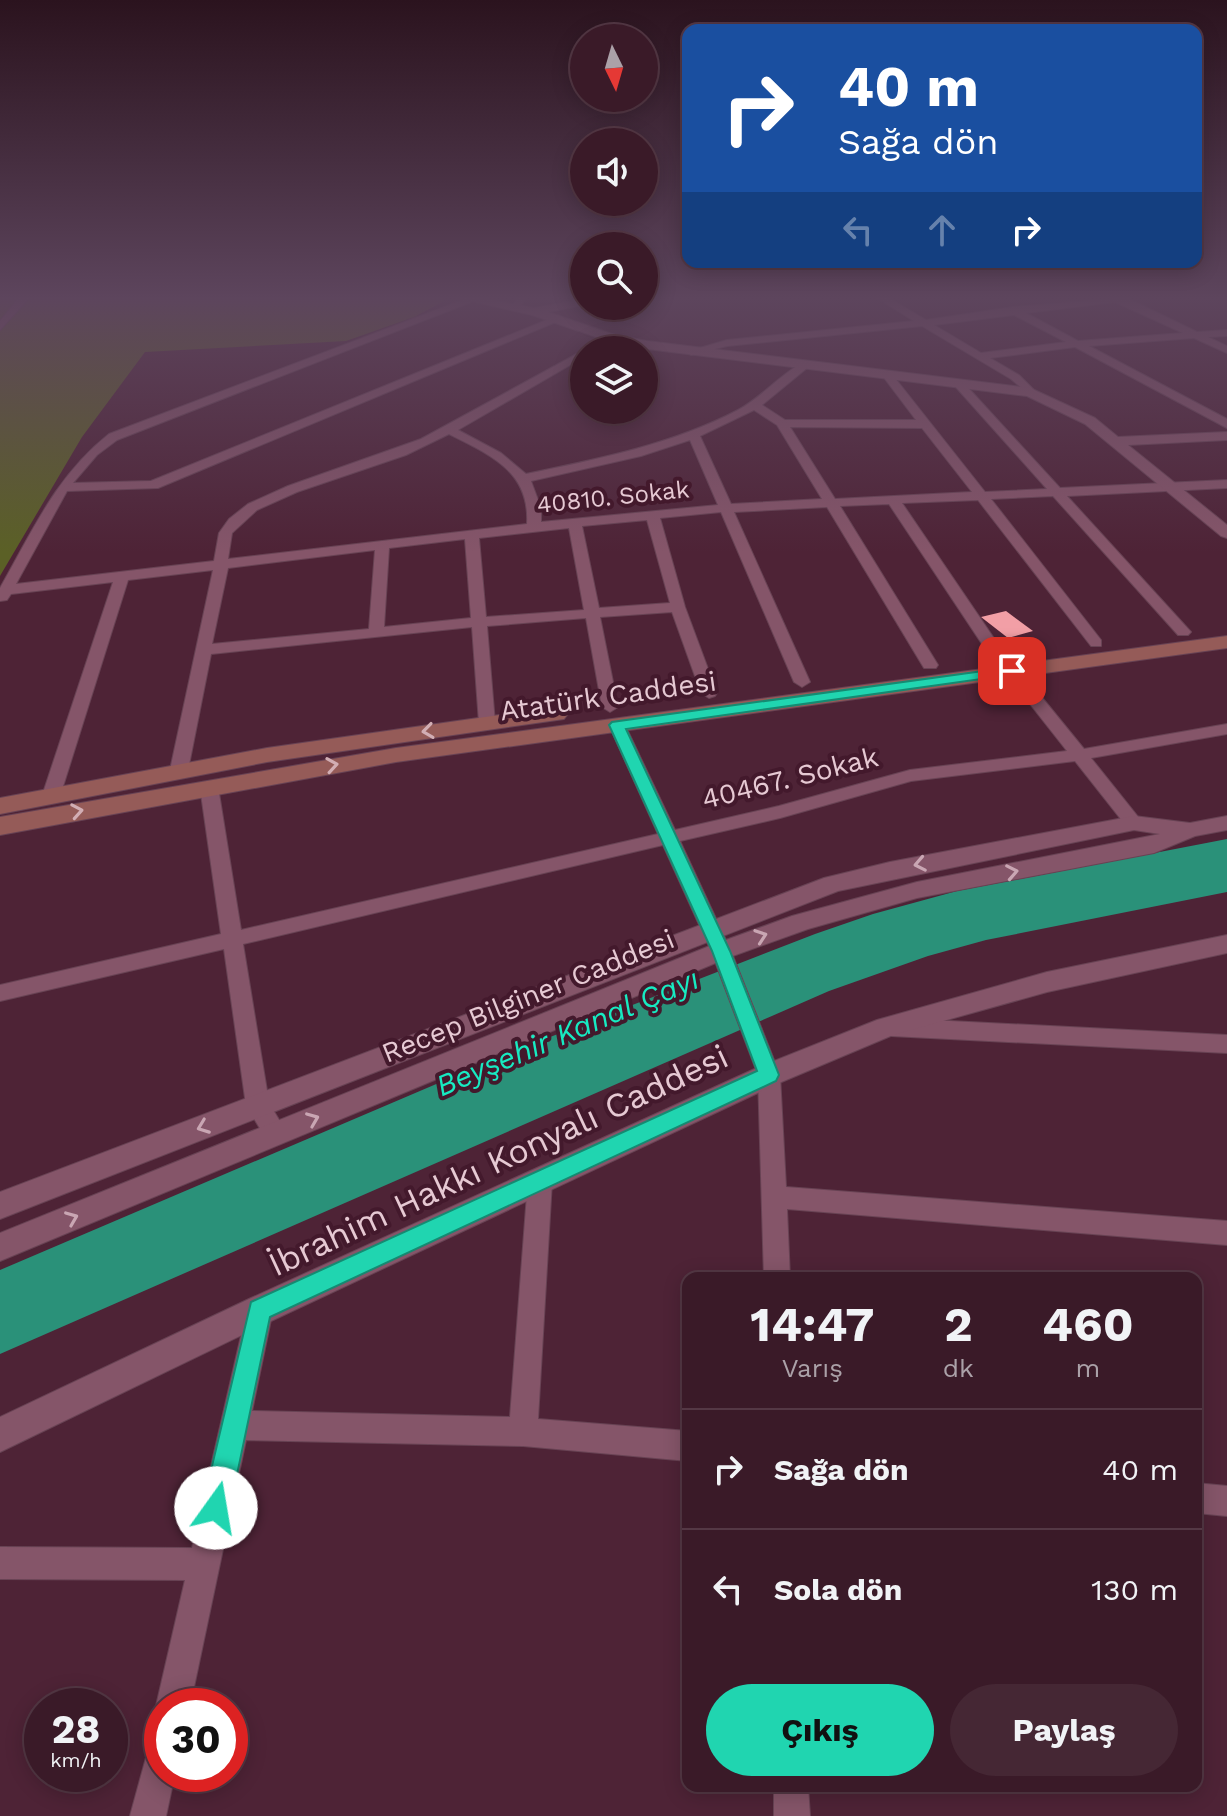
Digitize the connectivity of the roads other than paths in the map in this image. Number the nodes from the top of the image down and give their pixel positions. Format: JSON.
{"nodes":[{"id":1,"x":253,"y":383,"type":"edge"},
{"id":2,"x":402,"y":383,"type":"edge"},
{"id":3,"x":532,"y":383,"type":"edge"},
{"id":4,"x":786,"y":383,"type":"edge"},
{"id":5,"x":893,"y":383,"type":"edge"},
{"id":6,"x":958,"y":383,"type":"joint"},
{"id":7,"x":1021,"y":383,"type":"edge"},
{"id":8,"x":1149,"y":383,"type":"edge"},
{"id":9,"x":1030,"y":392,"type":"junction"},
{"id":10,"x":755,"y":405,"type":"junction"},
{"id":11,"x":782,"y":423,"type":"junction"},
{"id":12,"x":923,"y":424,"type":"junction"},
{"id":13,"x":1227,"y":424,"type":"edge"},
{"id":14,"x":449,"y":430,"type":"junction"},
{"id":15,"x":693,"y":433,"type":"junction"},
{"id":16,"x":1227,"y":436,"type":"edge"},
{"id":17,"x":1114,"y":441,"type":"junction"},
{"id":18,"x":526,"y":478,"type":"junction"},
{"id":19,"x":1168,"y":484,"type":"junction"},
{"id":20,"x":1227,"y":484,"type":"edge"},
{"id":21,"x":62,"y":487,"type":"junction"},
{"id":22,"x":1058,"y":491,"type":"junction"},
{"id":23,"x":978,"y":495,"type":"junction"},
{"id":24,"x":892,"y":499,"type":"junction"},
{"id":25,"x":833,"y":502,"type":"junction"},
{"id":26,"x":725,"y":508,"type":"junction"},
{"id":27,"x":652,"y":515,"type":"junction"},
{"id":28,"x":575,"y":523,"type":"junction"},
{"id":29,"x":534,"y":527,"type":"junction"},
{"id":30,"x":1227,"y":533,"type":"edge"},
{"id":31,"x":472,"y":535,"type":"junction"},
{"id":32,"x":382,"y":547,"type":"junction"},
{"id":33,"x":221,"y":565,"type":"junction"},
{"id":34,"x":121,"y":578,"type":"junction"},
{"id":35,"x":3,"y":595,"type":"edge"},
{"id":36,"x":678,"y":607,"type":"junction"},
{"id":37,"x":592,"y":613,"type":"junction"},
{"id":38,"x":478,"y":622,"type":"junction"},
{"id":39,"x":1227,"y":626,"type":"edge"},
{"id":40,"x":376,"y":632,"type":"junction"},
{"id":41,"x":1183,"y":632,"type":"junction"},
{"id":42,"x":1227,"y":642,"type":"edge"},
{"id":43,"x":1096,"y":643,"type":"junction"},
{"id":44,"x":204,"y":650,"type":"junction"},
{"id":45,"x":1005,"y":664,"type":"junction"},
{"id":46,"x":930,"y":665,"type":"junction"},
{"id":47,"x":802,"y":682,"type":"junction"},
{"id":48,"x":709,"y":693,"type":"junction"},
{"id":49,"x":614,"y":716,"type":"junction"},
{"id":50,"x":487,"y":723,"type":"junction"},
{"id":51,"x":1227,"y":729,"type":"edge"},
{"id":52,"x":1079,"y":755,"type":"junction"},
{"id":53,"x":179,"y":770,"type":"junction"},
{"id":54,"x":209,"y":787,"type":"junction"},
{"id":55,"x":51,"y":796,"type":"junction"},
{"id":56,"x":0,"y":806,"type":"edge"},
{"id":57,"x":1134,"y":823,"type":"junction"},
{"id":58,"x":1227,"y":823,"type":"edge"},
{"id":59,"x":0,"y":826,"type":"edge"},
{"id":60,"x":1190,"y":830,"type":"junction"},
{"id":61,"x":668,"y":836,"type":"junction"},
{"id":62,"x":230,"y":939,"type":"junction"},
{"id":63,"x":716,"y":940,"type":"junction"},
{"id":64,"x":1227,"y":944,"type":"edge"},
{"id":65,"x":0,"y":993,"type":"edge"},
{"id":66,"x":886,"y":1027,"type":"junction"},
{"id":67,"x":1227,"y":1044,"type":"edge"},
{"id":68,"x":769,"y":1075,"type":"junction"},
{"id":69,"x":258,"y":1105,"type":"junction"},
{"id":70,"x":276,"y":1135,"type":"junction"},
{"id":71,"x":540,"y":1181,"type":"junction"},
{"id":72,"x":775,"y":1197,"type":"junction"},
{"id":73,"x":0,"y":1206,"type":"edge"},
{"id":74,"x":1227,"y":1233,"type":"edge"},
{"id":75,"x":0,"y":1247,"type":"edge"},
{"id":76,"x":777,"y":1272,"type":"edge"},
{"id":77,"x":260,"y":1310,"type":"junction"},
{"id":78,"x":235,"y":1425,"type":"junction"},
{"id":79,"x":523,"y":1432,"type":"junction"},
{"id":80,"x":0,"y":1435,"type":"edge"},
{"id":81,"x":682,"y":1445,"type":"edge"},
{"id":82,"x":1202,"y":1499,"type":"edge"},
{"id":83,"x":1227,"y":1501,"type":"edge"},
{"id":84,"x":0,"y":1563,"type":"edge"},
{"id":85,"x":204,"y":1564,"type":"junction"},
{"id":86,"x":177,"y":1688,"type":"edge"},
{"id":87,"x":154,"y":1792,"type":"edge"},
{"id":88,"x":791,"y":1792,"type":"edge"},
{"id":89,"x":148,"y":1816,"type":"edge"},
{"id":90,"x":792,"y":1816,"type":"edge"}],
"edges":[{"from":1,"to":21,"type":"street"},
{"from":2,"to":21,"type":"street"},
{"from":3,"to":14,"type":"street"},
{"from":4,"to":10,"type":"street"},
{"from":5,"to":12,"type":"street"},
{"from":6,"to":9,"type":"street"},
{"from":6,"to":22,"type":"street"},
{"from":7,"to":9,"type":"street"},
{"from":8,"to":13,"type":"street"},
{"from":9,"to":17,"type":"street"},
{"from":10,"to":11,"type":"street"},
{"from":10,"to":15,"type":"street"},
{"from":11,"to":12,"type":"street"},
{"from":11,"to":25,"type":"street"},
{"from":12,"to":23,"type":"street"},
{"from":14,"to":18,"type":"street"},
{"from":14,"to":33,"type":"street"},
{"from":15,"to":18,"type":"street"},
{"from":15,"to":26,"type":"street"},
{"from":16,"to":17,"type":"street"},
{"from":17,"to":19,"type":"street"},
{"from":18,"to":29,"type":"street"},
{"from":19,"to":20,"type":"street","name":"40810. Sokak"},
{"from":19,"to":22,"type":"street","name":"40810. Sokak"},
{"from":19,"to":30,"type":"street"},
{"from":21,"to":35,"type":"street"},
{"from":22,"to":23,"type":"street","name":"40810. Sokak"},
{"from":22,"to":41,"type":"street"},
{"from":23,"to":24,"type":"street","name":"40810. Sokak"},
{"from":23,"to":43,"type":"street"},
{"from":24,"to":25,"type":"street","name":"40810. Sokak"},
{"from":24,"to":45,"type":"street"},
{"from":25,"to":26,"type":"street","name":"40810. Sokak"},
{"from":25,"to":46,"type":"street"},
{"from":26,"to":27,"type":"street","name":"40810. Sokak"},
{"from":26,"to":47,"type":"street"},
{"from":27,"to":28,"type":"street","name":"40810. Sokak"},
{"from":27,"to":36,"type":"street"},
{"from":28,"to":29,"type":"street","name":"40810. Sokak"},
{"from":28,"to":37,"type":"street"},
{"from":29,"to":31,"type":"street","name":"40810. Sokak"},
{"from":31,"to":32,"type":"street","name":"40810. Sokak"},
{"from":31,"to":38,"type":"street"},
{"from":32,"to":33,"type":"street","name":"40810. Sokak"},
{"from":32,"to":40,"type":"street"},
{"from":33,"to":34,"type":"street","name":"40810. Sokak"},
{"from":33,"to":44,"type":"street"},
{"from":34,"to":35,"type":"street","name":"40810. Sokak"},
{"from":34,"to":55,"type":"street"},
{"from":36,"to":37,"type":"street"},
{"from":36,"to":48,"type":"street"},
{"from":37,"to":38,"type":"street"},
{"from":37,"to":49,"type":"street"},
{"from":38,"to":40,"type":"street"},
{"from":38,"to":50,"type":"street"},
{"from":39,"to":41,"type":"main road","name":"Atatürk Caddesi"},
{"from":40,"to":44,"type":"street"},
{"from":41,"to":43,"type":"main road","name":"Atatürk Caddesi"},
{"from":42,"to":45,"type":"main road","name":"Atatürk Caddesi"},
{"from":43,"to":45,"type":"main road","name":"Atatürk Caddesi"},
{"from":44,"to":53,"type":"street"},
{"from":45,"to":46,"type":"main road","name":"Atatürk Caddesi"},
{"from":45,"to":49,"type":"main road","name":"Atatürk Caddesi"},
{"from":45,"to":52,"type":"street"},
{"from":46,"to":47,"type":"main road","name":"Atatürk Caddesi"},
{"from":47,"to":48,"type":"main road","name":"Atatürk Caddesi"},
{"from":48,"to":49,"type":"main road","name":"Atatürk Caddesi"},
{"from":49,"to":50,"type":"main road","name":"Atatürk Caddesi"},
{"from":54,"to":49,"type":"main road","name":"Atatürk Caddesi","one_way":true},
{"from":49,"to":61,"type":"street"},
{"from":50,"to":53,"type":"main road","name":"Atatürk Caddesi","one_way":true},
{"from":51,"to":52,"type":"street","name":"40467. Sokak"},
{"from":52,"to":57,"type":"street"},
{"from":52,"to":61,"type":"street","name":"40467. Sokak"},
{"from":53,"to":55,"type":"main road","name":"Atatürk Caddesi"},
{"from":59,"to":54,"type":"main road","name":"Atatürk Caddesi","one_way":true},
{"from":54,"to":62,"type":"street"},
{"from":55,"to":56,"type":"main road","name":"Atatürk Caddesi"},
{"from":57,"to":60,"type":"street","name":"Recep Bilginer Caddesi"},
{"from":57,"to":63,"type":"street","name":"Recep Bilginer Caddesi","one_way":true},
{"from":58,"to":60,"type":"street","name":"Recep Bilginer Caddesi"},
{"from":63,"to":60,"type":"street","name":"Recep Bilginer Caddesi","one_way":true},
{"from":61,"to":62,"type":"street","name":"40467. Sokak"},
{"from":61,"to":63,"type":"street"},
{"from":62,"to":65,"type":"street","name":"40467. Sokak"},
{"from":62,"to":69,"type":"street"},
{"from":63,"to":68,"type":"street"},
{"from":63,"to":69,"type":"street","name":"Recep Bilginer Caddesi"},
{"from":70,"to":63,"type":"street","name":"Recep Bilginer Caddesi","one_way":true},
{"from":64,"to":66,"type":"street","name":"İbrahim Hakkı Konyalı Caddesi"},
{"from":66,"to":67,"type":"street"},
{"from":66,"to":68,"type":"street","name":"İbrahim Hakkı Konyalı Caddesi"},
{"from":68,"to":71,"type":"street","name":"İbrahim Hakkı Konyalı Caddesi"},
{"from":68,"to":72,"type":"street"},
{"from":69,"to":70,"type":"street"},
{"from":69,"to":73,"type":"street","name":"Recep Bilginer Caddesi","one_way":true},
{"from":75,"to":70,"type":"street","name":"Recep Bilginer Caddesi","one_way":true},
{"from":71,"to":77,"type":"street","name":"İbrahim Hakkı Konyalı Caddesi"},
{"from":71,"to":79,"type":"street"},
{"from":72,"to":74,"type":"street"},
{"from":72,"to":76,"type":"street"},
{"from":77,"to":78,"type":"street"},
{"from":77,"to":80,"type":"street","name":"İbrahim Hakkı Konyalı Caddesi"},
{"from":78,"to":79,"type":"street"},
{"from":78,"to":85,"type":"street"},
{"from":79,"to":81,"type":"street"},
{"from":82,"to":83,"type":"street"},
{"from":84,"to":85,"type":"street"},
{"from":85,"to":86,"type":"street"},
{"from":87,"to":89,"type":"street"},
{"from":88,"to":90,"type":"street"}]}
